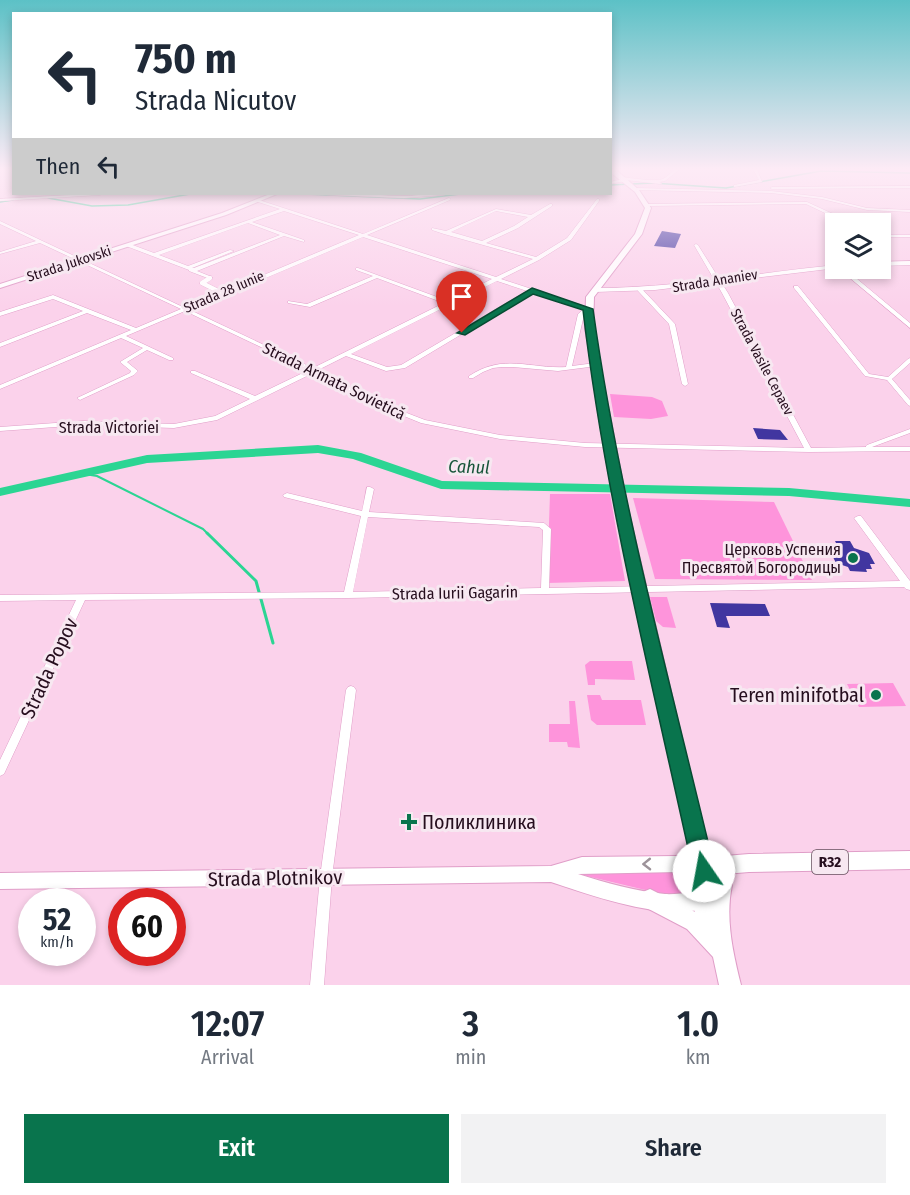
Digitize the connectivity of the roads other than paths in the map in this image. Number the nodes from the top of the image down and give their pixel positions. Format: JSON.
{"nodes":[{"id":1,"x":217,"y":215,"type":"edge"},
{"id":2,"x":270,"y":215,"type":"edge"},
{"id":3,"x":303,"y":215,"type":"edge"},
{"id":4,"x":411,"y":215,"type":"edge"},
{"id":5,"x":485,"y":215,"type":"edge"},
{"id":6,"x":522,"y":215,"type":"edge"},
{"id":7,"x":536,"y":215,"type":"edge"},
{"id":8,"x":587,"y":215,"type":"edge"},
{"id":9,"x":644,"y":215,"type":"edge"},
{"id":10,"x":533,"y":217,"type":"junction"},
{"id":11,"x":1,"y":223,"type":"edge"},
{"id":12,"x":250,"y":223,"type":"junction"},
{"id":13,"x":434,"y":229,"type":"dead end"},
{"id":14,"x":446,"y":233,"type":"junction"},
{"id":15,"x":281,"y":234,"type":"junction"},
{"id":16,"x":363,"y":235,"type":"junction"},
{"id":17,"x":891,"y":236,"type":"edge"},
{"id":18,"x":910,"y":236,"type":"edge"},
{"id":19,"x":40,"y":241,"type":"junction"},
{"id":20,"x":302,"y":241,"type":"dead end"},
{"id":21,"x":482,"y":243,"type":"junction"},
{"id":22,"x":128,"y":245,"type":"junction"},
{"id":23,"x":696,"y":245,"type":"dead end"},
{"id":24,"x":0,"y":253,"type":"edge"},
{"id":25,"x":154,"y":255,"type":"junction"},
{"id":26,"x":537,"y":259,"type":"junction"},
{"id":27,"x":80,"y":260,"type":"junction"},
{"id":28,"x":910,"y":262,"type":"edge"},
{"id":29,"x":891,"y":263,"type":"edge"},
{"id":30,"x":358,"y":268,"type":"dead end"},
{"id":31,"x":825,"y":268,"type":"edge"},
{"id":32,"x":188,"y":269,"type":"junction"},
{"id":33,"x":377,"y":276,"type":"junction"},
{"id":34,"x":210,"y":278,"type":"joint"},
{"id":35,"x":497,"y":279,"type":"junction"},
{"id":36,"x":853,"y":279,"type":"edge"},
{"id":37,"x":716,"y":281,"type":"junction"},
{"id":38,"x":0,"y":286,"type":"edge"},
{"id":39,"x":796,"y":287,"type":"dead end"},
{"id":40,"x":532,"y":290,"type":"junction"},
{"id":41,"x":595,"y":290,"type":"junction"},
{"id":42,"x":640,"y":290,"type":"junction"},
{"id":43,"x":220,"y":292,"type":"dead end"},
{"id":44,"x":290,"y":302,"type":"dead end"},
{"id":45,"x":449,"y":303,"type":"junction"},
{"id":46,"x":184,"y":309,"type":"junction"},
{"id":47,"x":588,"y":309,"type":"junction"},
{"id":48,"x":87,"y":311,"type":"junction"},
{"id":49,"x":0,"y":314,"type":"edge"},
{"id":50,"x":910,"y":326,"type":"edge"},
{"id":51,"x":135,"y":330,"type":"junction"},
{"id":52,"x":121,"y":336,"type":"junction"},
{"id":53,"x":0,"y":345,"type":"edge"},
{"id":54,"x":147,"y":348,"type":"junction"},
{"id":55,"x":346,"y":354,"type":"junction"},
{"id":56,"x":171,"y":359,"type":"dead end"},
{"id":57,"x":910,"y":360,"type":"edge"},
{"id":58,"x":595,"y":365,"type":"junction"},
{"id":59,"x":569,"y":368,"type":"junction"},
{"id":60,"x":313,"y":370,"type":"junction"},
{"id":61,"x":193,"y":372,"type":"dead end"},
{"id":62,"x":471,"y":377,"type":"dead end"},
{"id":63,"x":889,"y":380,"type":"junction"},
{"id":64,"x":685,"y":384,"type":"dead end"},
{"id":65,"x":0,"y":387,"type":"edge"},
{"id":66,"x":80,"y":398,"type":"dead end"},
{"id":67,"x":256,"y":399,"type":"junction"},
{"id":68,"x":910,"y":404,"type":"edge"},
{"id":69,"x":0,"y":429,"type":"edge"},
{"id":70,"x":910,"y":431,"type":"edge"},
{"id":71,"x":610,"y":446,"type":"junction"},
{"id":72,"x":862,"y":449,"type":"junction"},
{"id":73,"x":910,"y":449,"type":"edge"},
{"id":74,"x":809,"y":450,"type":"junction"},
{"id":75,"x":370,"y":489,"type":"dead end"},
{"id":76,"x":287,"y":495,"type":"dead end"},
{"id":77,"x":363,"y":514,"type":"junction"},
{"id":78,"x":858,"y":518,"type":"dead end"},
{"id":79,"x":909,"y":585,"type":"edge"},
{"id":80,"x":639,"y":588,"type":"junction"},
{"id":81,"x":544,"y":591,"type":"junction"},
{"id":82,"x":348,"y":595,"type":"junction"},
{"id":83,"x":82,"y":597,"type":"junction"},
{"id":84,"x":0,"y":598,"type":"edge"},
{"id":85,"x":351,"y":690,"type":"dead end"},
{"id":86,"x":0,"y":771,"type":"edge"},
{"id":87,"x":910,"y":860,"type":"edge"},
{"id":88,"x":551,"y":874,"type":"junction"},
{"id":89,"x":326,"y":877,"type":"junction"},
{"id":90,"x":0,"y":881,"type":"edge"},
{"id":91,"x":711,"y":886,"type":"junction"},
{"id":92,"x":650,"y":899,"type":"junction"},
{"id":93,"x":722,"y":952,"type":"junction"},
{"id":94,"x":317,"y":985,"type":"edge"},
{"id":95,"x":730,"y":985,"type":"edge"}],
"edges":[{"from":1,"to":22,"type":"main road","name":"Strada Jukovski"},
{"from":2,"to":12,"type":"street"},
{"from":3,"to":16,"type":"street"},
{"from":4,"to":16,"type":"street","name":"Strada 28 Iunie"},
{"from":5,"to":14,"type":"street"},
{"from":6,"to":10,"type":"street"},
{"from":7,"to":10,"type":"street"},
{"from":8,"to":26,"type":"street","name":"Strada Victoriei"},
{"from":9,"to":41,"type":"main road"},
{"from":10,"to":21,"type":"street"},
{"from":11,"to":19,"type":"street","name":"Strada Armata Sovietică"},
{"from":12,"to":15,"type":"street"},
{"from":12,"to":25,"type":"street"},
{"from":13,"to":14,"type":"street"},
{"from":14,"to":21,"type":"street"},
{"from":15,"to":20,"type":"street"},
{"from":15,"to":32,"type":"street"},
{"from":15,"to":32,"type":"street"},
{"from":16,"to":35,"type":"street"},
{"from":16,"to":46,"type":"street","name":"Strada 28 Iunie"},
{"from":17,"to":18,"type":"street"},
{"from":19,"to":24,"type":"street"},
{"from":19,"to":27,"type":"street","name":"Strada Armata Sovietică"},
{"from":21,"to":26,"type":"street"},
{"from":22,"to":25,"type":"street"},
{"from":22,"to":27,"type":"main road","name":"Strada Jukovski"},
{"from":23,"to":37,"type":"street","name":"Strada Vasile Cepaev"},
{"from":25,"to":32,"type":"street"},
{"from":26,"to":35,"type":"street","name":"Strada Victoriei"},
{"from":27,"to":38,"type":"main road","name":"Strada Jukovski"},
{"from":27,"to":46,"type":"street","name":"Strada Armata Sovietică"},
{"from":28,"to":29,"type":"street"},
{"from":30,"to":33,"type":"street"},
{"from":31,"to":37,"type":"street","name":"Strada Ananiev"},
{"from":32,"to":34,"type":"street"},
{"from":33,"to":44,"type":"street"},
{"from":33,"to":45,"type":"street"},
{"from":34,"to":43,"type":"street"},
{"from":35,"to":40,"type":"street"},
{"from":35,"to":45,"type":"street","name":"Strada Victoriei"},
{"from":36,"to":50,"type":"street"},
{"from":37,"to":42,"type":"street","name":"Strada Ananiev"},
{"from":37,"to":74,"type":"street","name":"Strada Vasile Cepaev"},
{"from":39,"to":63,"type":"street"},
{"from":40,"to":47,"type":"street"},
{"from":40,"to":55,"type":"street"},
{"from":41,"to":42,"type":"street","name":"Strada Ananiev"},
{"from":41,"to":47,"type":"main road"},
{"from":42,"to":64,"type":"street"},
{"from":45,"to":55,"type":"street","name":"Strada Victoriei"},
{"from":46,"to":51,"type":"street","name":"Strada 28 Iunie"},
{"from":46,"to":60,"type":"street","name":"Strada Armata Sovietică"},
{"from":47,"to":58,"type":"main road"},
{"from":47,"to":59,"type":"street"},
{"from":48,"to":49,"type":"street"},
{"from":48,"to":51,"type":"street"},
{"from":48,"to":53,"type":"street"},
{"from":51,"to":52,"type":"street","name":"Strada 28 Iunie"},
{"from":52,"to":54,"type":"street"},
{"from":52,"to":65,"type":"street","name":"Strada 28 Iunie"},
{"from":54,"to":56,"type":"street"},
{"from":54,"to":66,"type":"street"},
{"from":55,"to":60,"type":"street","name":"Strada Victoriei"},
{"from":57,"to":63,"type":"street"},
{"from":58,"to":59,"type":"street"},
{"from":58,"to":71,"type":"main road"},
{"from":59,"to":62,"type":"street"},
{"from":60,"to":67,"type":"street","name":"Strada Victoriei"},
{"from":60,"to":71,"type":"street","name":"Strada Armata Sovietică"},
{"from":61,"to":67,"type":"street"},
{"from":63,"to":68,"type":"street"},
{"from":67,"to":69,"type":"street","name":"Strada Victoriei"},
{"from":70,"to":72,"type":"street"},
{"from":71,"to":74,"type":"street","name":"Strada Armata Sovietică"},
{"from":71,"to":80,"type":"main road"},
{"from":72,"to":73,"type":"street","name":"Strada Armata Sovietică"},
{"from":72,"to":74,"type":"street","name":"Strada Armata Sovietică"},
{"from":75,"to":77,"type":"street"},
{"from":76,"to":77,"type":"street"},
{"from":77,"to":81,"type":"street"},
{"from":77,"to":82,"type":"street"},
{"from":78,"to":79,"type":"street"},
{"from":79,"to":80,"type":"street","name":"Strada Iurii Gagarin"},
{"from":80,"to":81,"type":"street","name":"Strada Iurii Gagarin"},
{"from":80,"to":91,"type":"main road"},
{"from":81,"to":82,"type":"street","name":"Strada Iurii Gagarin"},
{"from":82,"to":83,"type":"street","name":"Strada Iurii Gagarin"},
{"from":83,"to":84,"type":"street","name":"Strada Iurii Gagarin"},
{"from":83,"to":86,"type":"street","name":"Strada Popov"},
{"from":85,"to":89,"type":"street"},
{"from":87,"to":91,"type":"main road","number":"R32"},
{"from":88,"to":89,"type":"main road","name":"Strada Plotnikov"},
{"from":91,"to":88,"type":"main road","name":"Strada Plotnikov","one_way":true},
{"from":88,"to":92,"type":"main road","name":"Strada Plotnikov"},
{"from":89,"to":90,"type":"main road","name":"Strada Plotnikov"},
{"from":89,"to":94,"type":"street"},
{"from":91,"to":92,"type":"main road","name":"Strada Plotnikov"},
{"from":91,"to":93,"type":"main road"},
{"from":92,"to":93,"type":"main road"},
{"from":93,"to":95,"type":"main road"}]}
